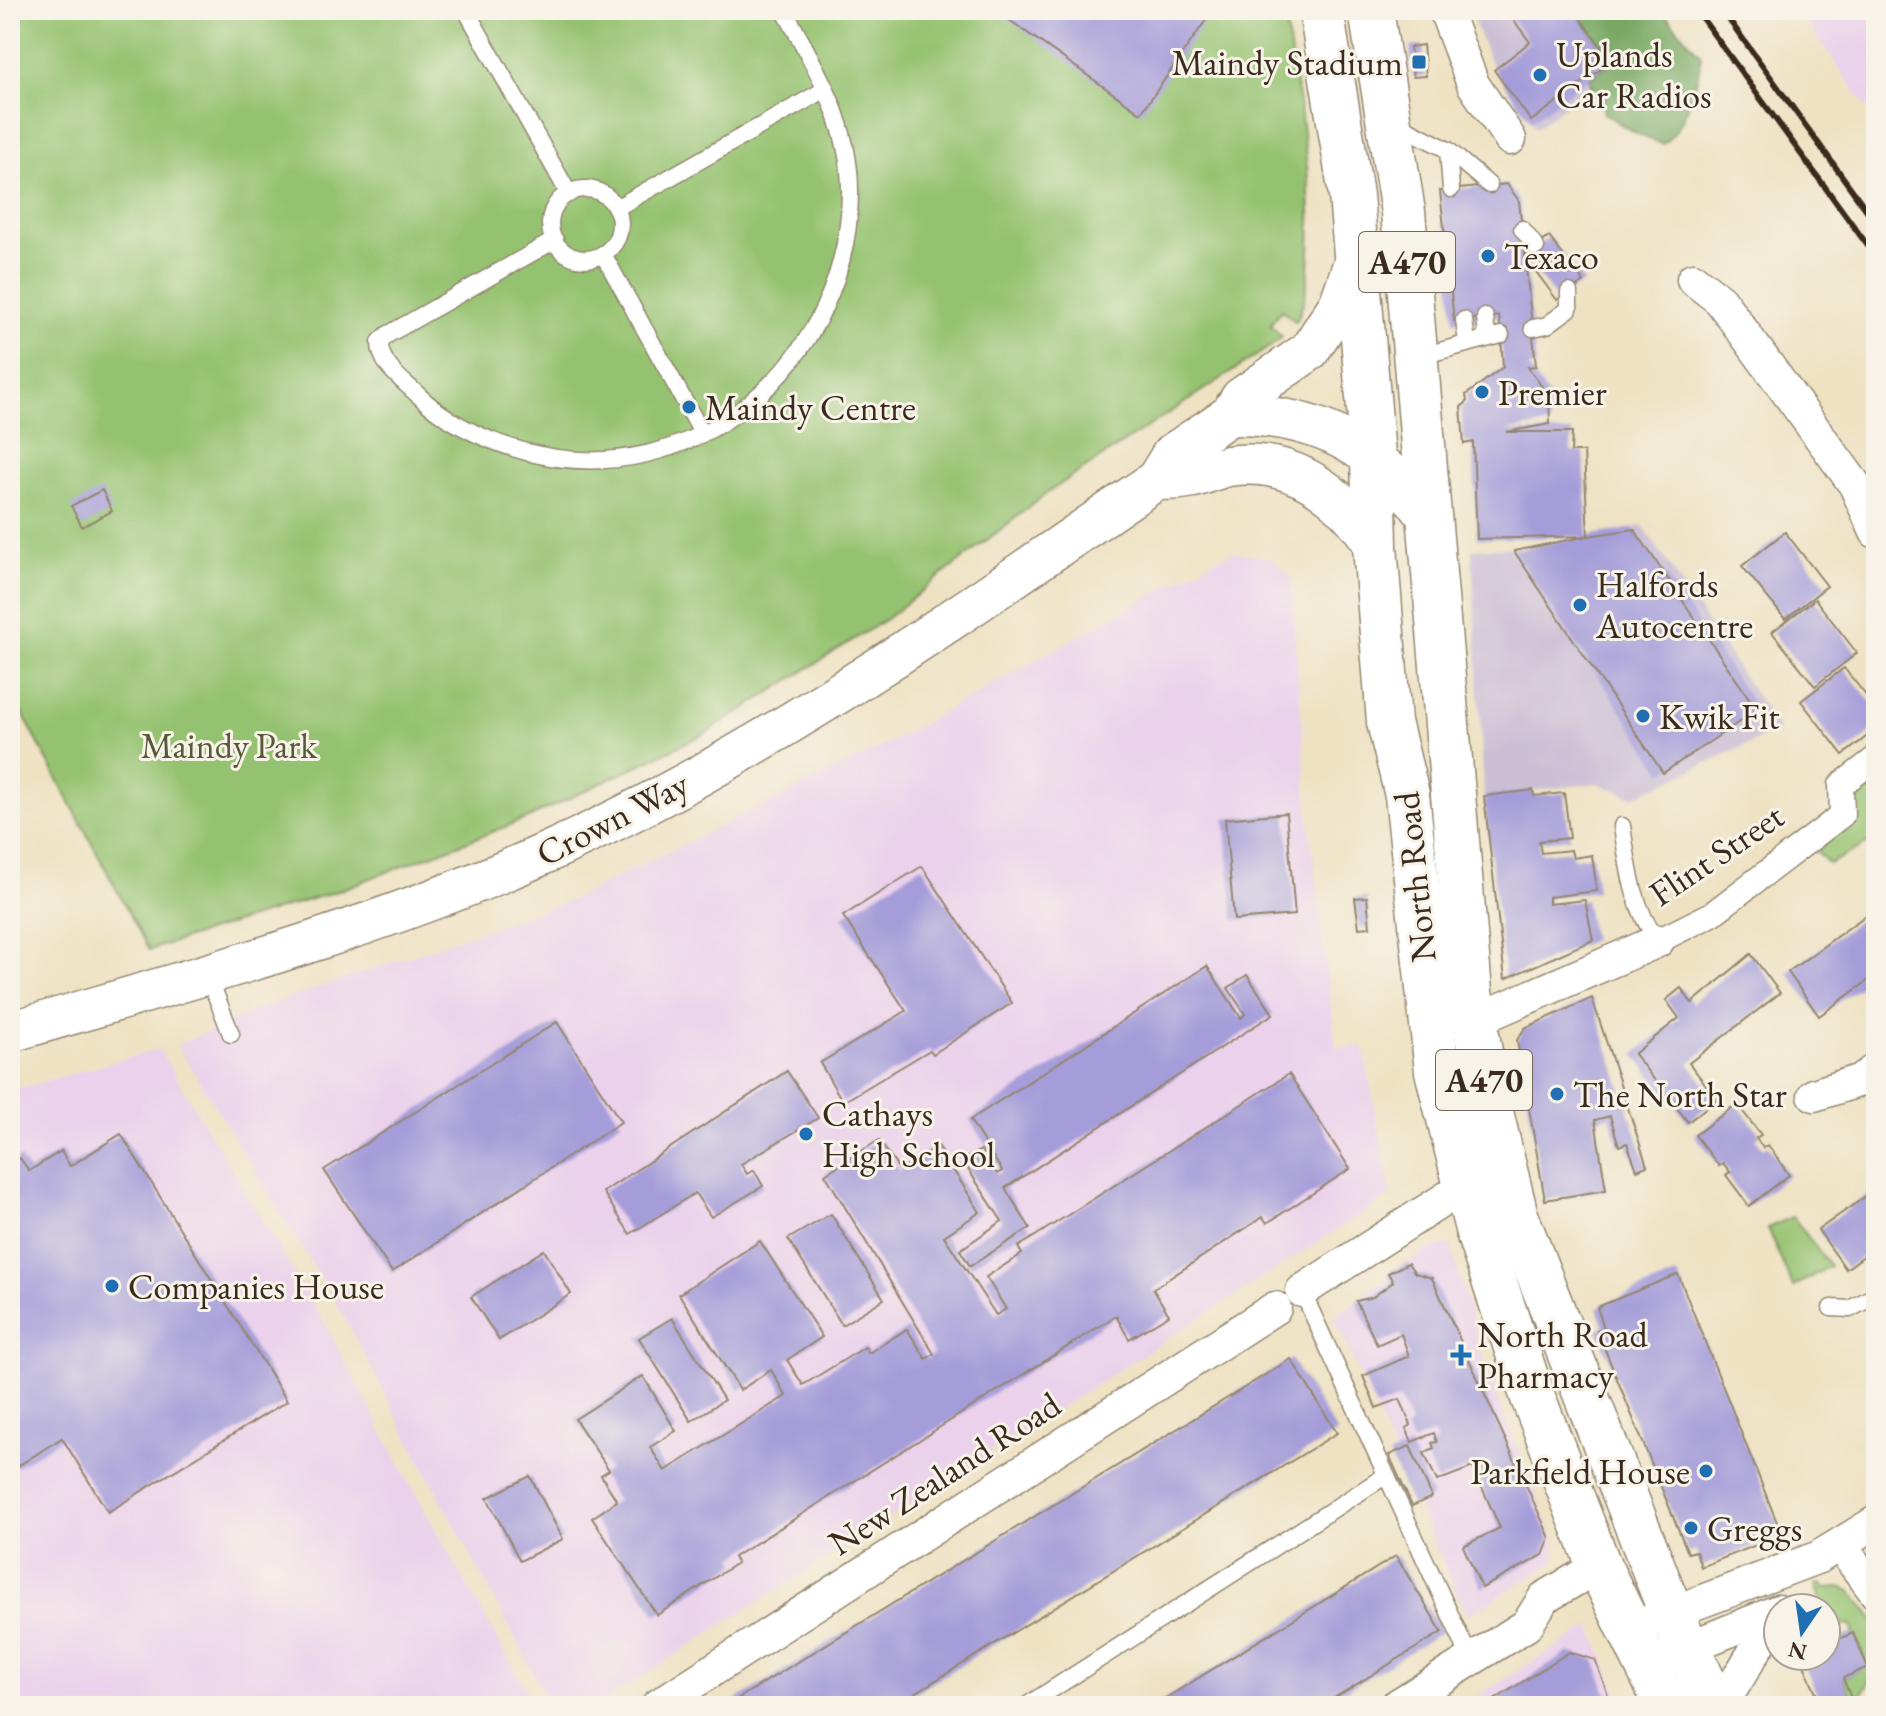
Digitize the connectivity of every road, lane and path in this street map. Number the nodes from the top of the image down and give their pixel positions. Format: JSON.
{"nodes":[{"id":1,"x":466,"y":10,"type":"edge"},
{"id":2,"x":784,"y":10,"type":"edge"},
{"id":3,"x":1321,"y":10,"type":"edge"},
{"id":4,"x":1371,"y":10,"type":"edge"},
{"id":5,"x":1445,"y":10,"type":"edge"},
{"id":6,"x":826,"y":89,"type":"junction"},
{"id":7,"x":1391,"y":121,"type":"junction"},
{"id":8,"x":1510,"y":139,"type":"dead end"},
{"id":9,"x":1448,"y":150,"type":"junction"},
{"id":10,"x":1470,"y":169,"type":"junction"},
{"id":11,"x":1489,"y":185,"type":"dead end"},
{"id":12,"x":1471,"y":187,"type":"dead end"},
{"id":13,"x":1451,"y":189,"type":"dead end"},
{"id":14,"x":569,"y":194,"type":"junction"},
{"id":15,"x":616,"y":208,"type":"junction"},
{"id":16,"x":1522,"y":229,"type":"dead end"},
{"id":17,"x":555,"y":240,"type":"junction"},
{"id":18,"x":1536,"y":247,"type":"dead end"},
{"id":19,"x":603,"y":254,"type":"junction"},
{"id":20,"x":1357,"y":254,"type":"junction"},
{"id":21,"x":1693,"y":279,"type":"dead end"},
{"id":22,"x":1569,"y":292,"type":"dead end"},
{"id":23,"x":1485,"y":317,"type":"dead end"},
{"id":24,"x":1464,"y":320,"type":"dead end"},
{"id":25,"x":1533,"y":328,"type":"dead end"},
{"id":26,"x":1467,"y":343,"type":"junction"},
{"id":27,"x":1415,"y":358,"type":"junction"},
{"id":28,"x":1230,"y":415,"type":"junction"},
{"id":29,"x":702,"y":433,"type":"junction"},
{"id":30,"x":1373,"y":456,"type":"junction"},
{"id":31,"x":1156,"y":480,"type":"junction"},
{"id":32,"x":1428,"y":517,"type":"junction"},
{"id":33,"x":1876,"y":532,"type":"edge"},
{"id":34,"x":1375,"y":546,"type":"junction"},
{"id":35,"x":1876,"y":758,"type":"edge"},
{"id":36,"x":1622,"y":826,"type":"dead end"},
{"id":37,"x":1658,"y":941,"type":"junction"},
{"id":38,"x":207,"y":974,"type":"junction"},
{"id":39,"x":1474,"y":1021,"type":"junction"},
{"id":40,"x":10,"y":1032,"type":"edge"},
{"id":41,"x":231,"y":1034,"type":"dead end"},
{"id":42,"x":1876,"y":1069,"type":"edge"},
{"id":43,"x":1814,"y":1095,"type":"dead end"},
{"id":44,"x":1465,"y":1186,"type":"junction"},
{"id":45,"x":1302,"y":1291,"type":"joint"},
{"id":46,"x":1876,"y":1295,"type":"edge"},
{"id":47,"x":1275,"y":1308,"type":"dead end"},
{"id":48,"x":1831,"y":1308,"type":"dead end"},
{"id":49,"x":1385,"y":1476,"type":"junction"},
{"id":50,"x":1876,"y":1522,"type":"edge"},
{"id":51,"x":1830,"y":1551,"type":"junction"},
{"id":52,"x":1599,"y":1566,"type":"junction"},
{"id":53,"x":1795,"y":1592,"type":"edge"},
{"id":54,"x":1876,"y":1593,"type":"edge"},
{"id":55,"x":1762,"y":1613,"type":"edge"},
{"id":56,"x":1680,"y":1630,"type":"junction"},
{"id":57,"x":1762,"y":1638,"type":"edge"},
{"id":58,"x":1639,"y":1647,"type":"junction"},
{"id":59,"x":1470,"y":1658,"type":"junction"},
{"id":60,"x":664,"y":1694,"type":"edge"},
{"id":61,"x":1026,"y":1706,"type":"edge"},
{"id":62,"x":1396,"y":1706,"type":"edge"},
{"id":63,"x":1667,"y":1706,"type":"edge"},
{"id":64,"x":1715,"y":1706,"type":"edge"},
{"id":65,"x":1721,"y":1706,"type":"edge"}],
"edges":[{"from":1,"to":14,"type":"lane"},
{"from":2,"to":6,"type":"lane"},
{"from":3,"to":20,"type":"main road","name":"North Road","number":"A470"},
{"from":4,"to":7,"type":"main road","name":"North Road","number":"A470"},
{"from":5,"to":8,"type":"street"},
{"from":6,"to":15,"type":"lane"},
{"from":6,"to":29,"type":"lane"},
{"from":7,"to":9,"type":"lane"},
{"from":7,"to":27,"type":"main road","name":"North Road","number":"A470"},
{"from":9,"to":10,"type":"lane"},
{"from":9,"to":13,"type":"lane"},
{"from":10,"to":11,"type":"lane"},
{"from":10,"to":12,"type":"lane"},
{"from":14,"to":15,"type":"lane"},
{"from":14,"to":17,"type":"lane"},
{"from":15,"to":19,"type":"lane"},
{"from":16,"to":18,"type":"lane"},
{"from":17,"to":19,"type":"lane"},
{"from":17,"to":29,"type":"lane"},
{"from":19,"to":29,"type":"lane"},
{"from":20,"to":28,"type":"street","name":"Crown Way"},
{"from":20,"to":30,"type":"main road","name":"North Road","number":"A470"},
{"from":21,"to":33,"type":"street"},
{"from":22,"to":25,"type":"lane"},
{"from":23,"to":26,"type":"lane"},
{"from":24,"to":26,"type":"lane"},
{"from":26,"to":27,"type":"lane"},
{"from":27,"to":32,"type":"main road","name":"North Road","number":"A470"},
{"from":28,"to":30,"type":"street"},
{"from":28,"to":31,"type":"street","name":"Crown Way"},
{"from":30,"to":32,"type":"street"},
{"from":30,"to":34,"type":"main road","name":"North Road","number":"A470"},
{"from":31,"to":34,"type":"street","name":"Crown Way"},
{"from":31,"to":38,"type":"street","name":"Crown Way"},
{"from":32,"to":39,"type":"main road","name":"North Road","number":"A470"},
{"from":34,"to":44,"type":"main road","name":"North Road","number":"A470"},
{"from":35,"to":37,"type":"street","name":"Flint Street"},
{"from":36,"to":37,"type":"lane"},
{"from":37,"to":39,"type":"street","name":"Flint Street"},
{"from":38,"to":40,"type":"street","name":"Crown Way"},
{"from":38,"to":41,"type":"lane"},
{"from":39,"to":56,"type":"main road","name":"North Road","number":"A470"},
{"from":42,"to":43,"type":"street"},
{"from":44,"to":45,"type":"street"},
{"from":44,"to":52,"type":"main road","name":"North Road","number":"A470"},
{"from":45,"to":49,"type":"lane"},
{"from":46,"to":48,"type":"lane"},
{"from":47,"to":60,"type":"street","name":"New Zealand Road"},
{"from":49,"to":59,"type":"lane"},
{"from":49,"to":61,"type":"lane"},
{"from":50,"to":51,"type":"street"},
{"from":51,"to":53,"type":"street"},
{"from":51,"to":54,"type":"street"},
{"from":51,"to":56,"type":"street"},
{"from":52,"to":58,"type":"main road","name":"North Road","number":"A470"},
{"from":52,"to":59,"type":"street"},
{"from":55,"to":56,"type":"street"},
{"from":56,"to":58,"type":"street"},
{"from":56,"to":64,"type":"main road","name":"North Road","number":"A470"},
{"from":57,"to":65,"type":"street"},
{"from":58,"to":63,"type":"main road","name":"North Road","number":"A470"},
{"from":59,"to":62,"type":"street"}]}
